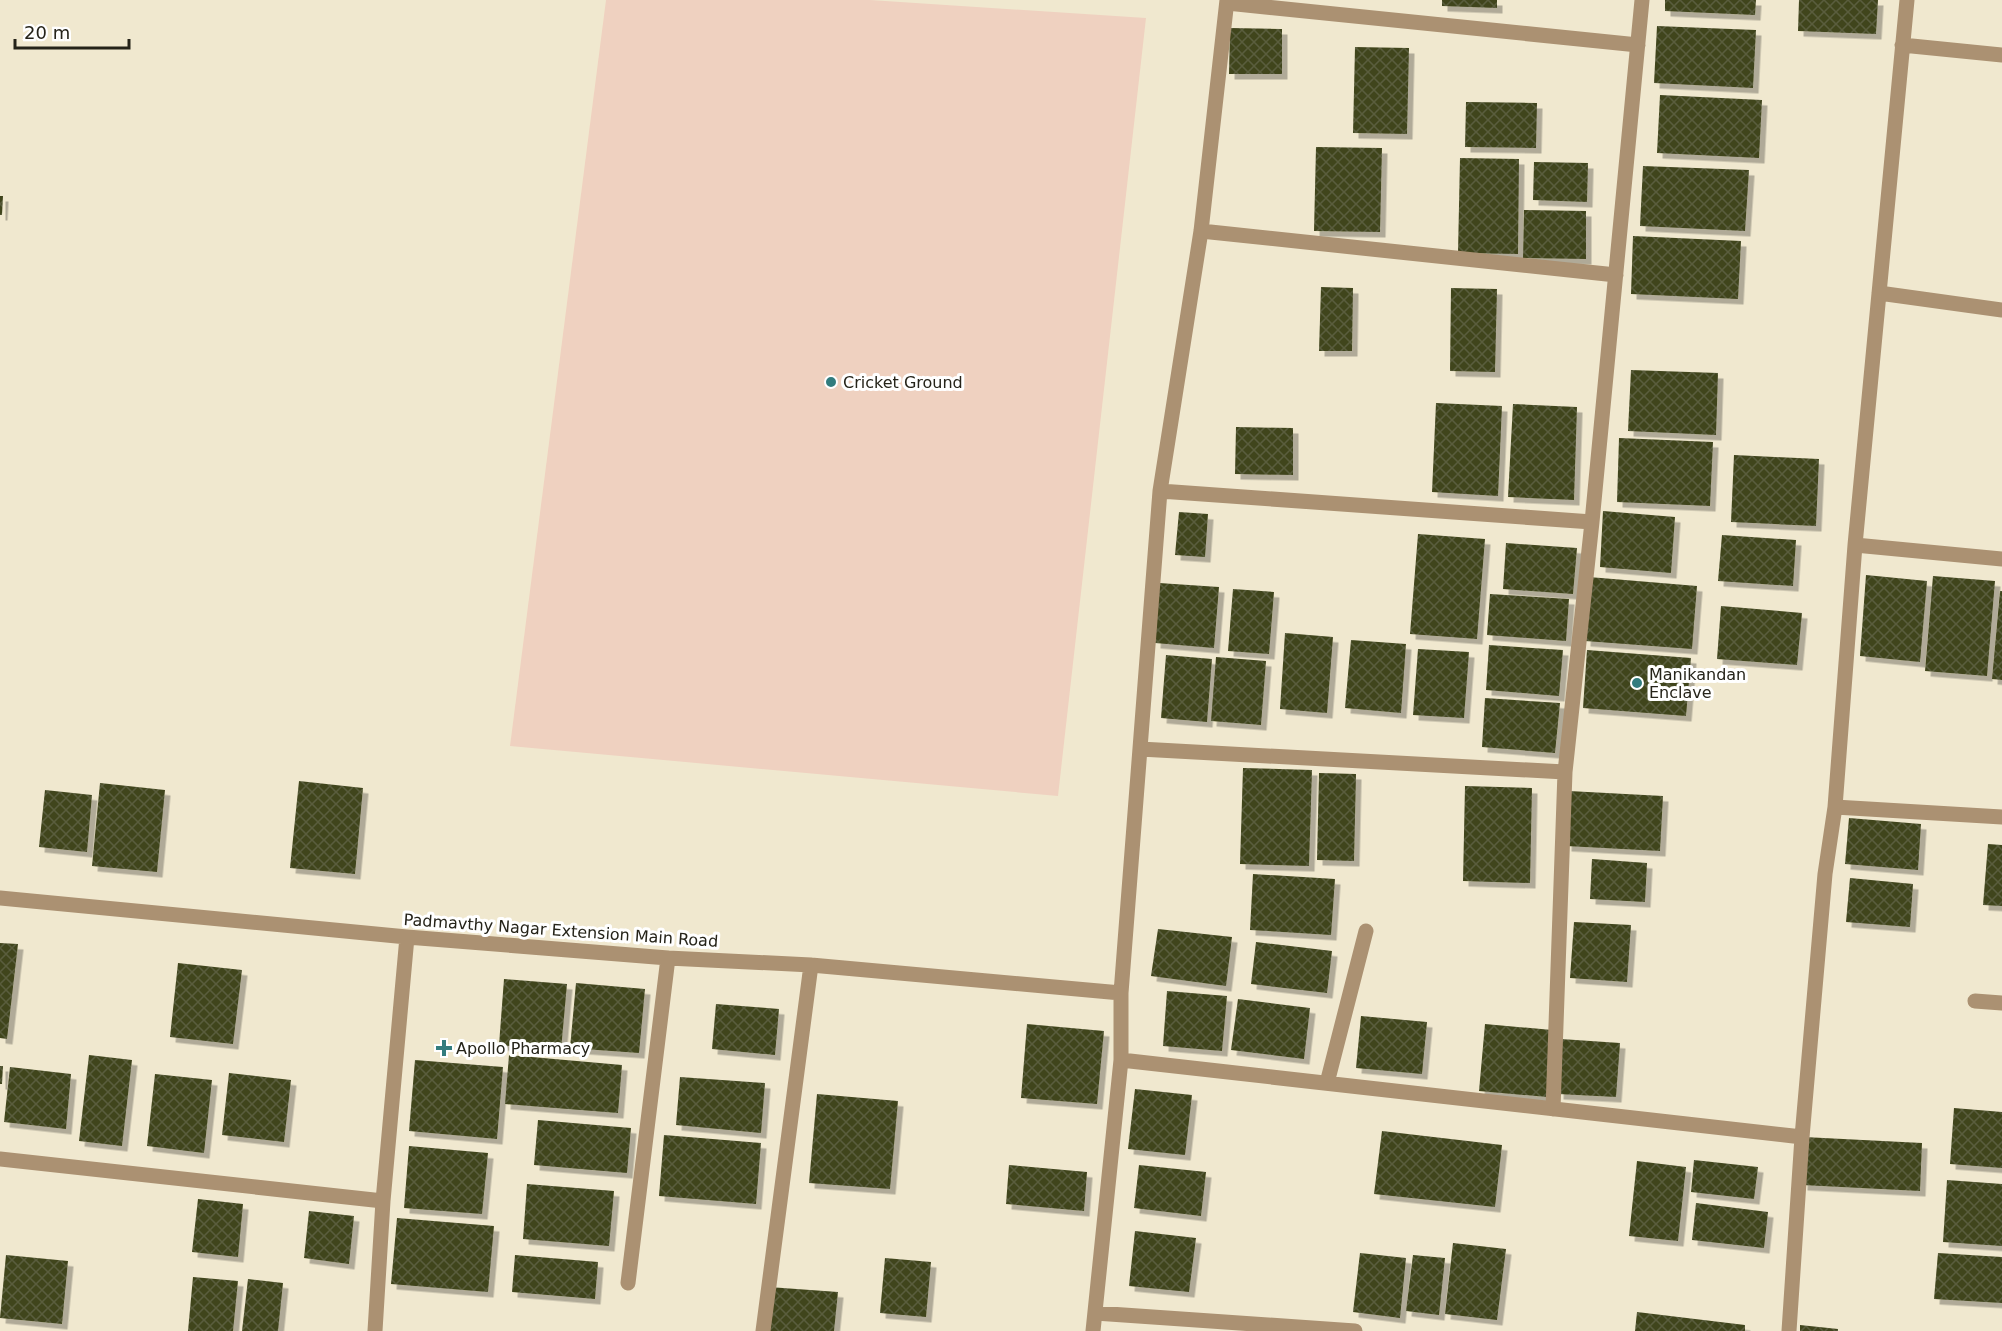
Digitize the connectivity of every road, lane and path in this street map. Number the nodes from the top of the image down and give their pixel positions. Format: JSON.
{"nodes":[{"id":1,"x":1642,"y":0,"type":"edge"},
{"id":2,"x":1907,"y":0,"type":"edge"},
{"id":3,"x":1227,"y":2,"type":"edge"},
{"id":4,"x":1638,"y":45,"type":"junction"},
{"id":5,"x":1902,"y":45,"type":"junction"},
{"id":6,"x":2002,"y":55,"type":"edge"},
{"id":7,"x":1201,"y":231,"type":"junction"},
{"id":8,"x":1616,"y":275,"type":"junction"},
{"id":9,"x":1879,"y":293,"type":"junction"},
{"id":10,"x":2002,"y":310,"type":"edge"},
{"id":11,"x":1160,"y":490,"type":"junction"},
{"id":12,"x":1592,"y":522,"type":"junction"},
{"id":13,"x":1855,"y":545,"type":"junction"},
{"id":14,"x":2002,"y":559,"type":"edge"},
{"id":15,"x":1140,"y":749,"type":"junction"},
{"id":16,"x":1564,"y":772,"type":"junction"},
{"id":17,"x":1835,"y":807,"type":"junction"},
{"id":18,"x":2002,"y":817,"type":"edge"},
{"id":19,"x":0,"y":898,"type":"edge"},
{"id":20,"x":1366,"y":931,"type":"dead end"},
{"id":21,"x":407,"y":937,"type":"junction"},
{"id":22,"x":668,"y":958,"type":"junction"},
{"id":23,"x":811,"y":965,"type":"junction"},
{"id":24,"x":1120,"y":993,"type":"junction"},
{"id":25,"x":1975,"y":1001,"type":"dead end"},
{"id":26,"x":2002,"y":1003,"type":"edge"},
{"id":27,"x":1121,"y":1060,"type":"junction"},
{"id":28,"x":1327,"y":1083,"type":"junction"},
{"id":29,"x":1553,"y":1109,"type":"junction"},
{"id":30,"x":1802,"y":1137,"type":"junction"},
{"id":31,"x":0,"y":1159,"type":"edge"},
{"id":32,"x":383,"y":1201,"type":"junction"},
{"id":33,"x":628,"y":1283,"type":"dead end"},
{"id":34,"x":1095,"y":1313,"type":"junction"},
{"id":35,"x":375,"y":1331,"type":"edge"},
{"id":36,"x":763,"y":1331,"type":"edge"},
{"id":37,"x":1094,"y":1331,"type":"edge"},
{"id":38,"x":1355,"y":1331,"type":"edge"},
{"id":39,"x":1790,"y":1331,"type":"edge"}],
"edges":[{"from":1,"to":4,"type":"street"},
{"from":2,"to":5,"type":"street"},
{"from":3,"to":4,"type":"street"},
{"from":3,"to":7,"type":"street"},
{"from":4,"to":8,"type":"street"},
{"from":5,"to":6,"type":"street"},
{"from":5,"to":9,"type":"street"},
{"from":7,"to":8,"type":"street"},
{"from":7,"to":11,"type":"street"},
{"from":8,"to":12,"type":"street"},
{"from":9,"to":10,"type":"street"},
{"from":9,"to":13,"type":"street"},
{"from":11,"to":12,"type":"street"},
{"from":11,"to":15,"type":"street"},
{"from":12,"to":16,"type":"street"},
{"from":13,"to":14,"type":"street"},
{"from":13,"to":17,"type":"street"},
{"from":15,"to":16,"type":"street"},
{"from":15,"to":24,"type":"street"},
{"from":16,"to":29,"type":"street"},
{"from":17,"to":18,"type":"street"},
{"from":17,"to":30,"type":"street"},
{"from":19,"to":21,"type":"street","name":"Padmavthy Nagar Extension Main Road"},
{"from":20,"to":28,"type":"street"},
{"from":21,"to":22,"type":"street","name":"Padmavthy Nagar Extension Main Road"},
{"from":21,"to":32,"type":"street"},
{"from":22,"to":23,"type":"street","name":"Padmavthy Nagar Extension Main Road"},
{"from":22,"to":33,"type":"street"},
{"from":23,"to":24,"type":"street","name":"Padmavthy Nagar Extension Main Road"},
{"from":23,"to":36,"type":"street"},
{"from":24,"to":27,"type":"street"},
{"from":25,"to":26,"type":"street"},
{"from":27,"to":28,"type":"street"},
{"from":27,"to":34,"type":"street"},
{"from":28,"to":29,"type":"street"},
{"from":29,"to":30,"type":"street"},
{"from":30,"to":39,"type":"street"},
{"from":31,"to":32,"type":"street"},
{"from":32,"to":35,"type":"street"},
{"from":34,"to":37,"type":"street"},
{"from":34,"to":38,"type":"street"}]}
